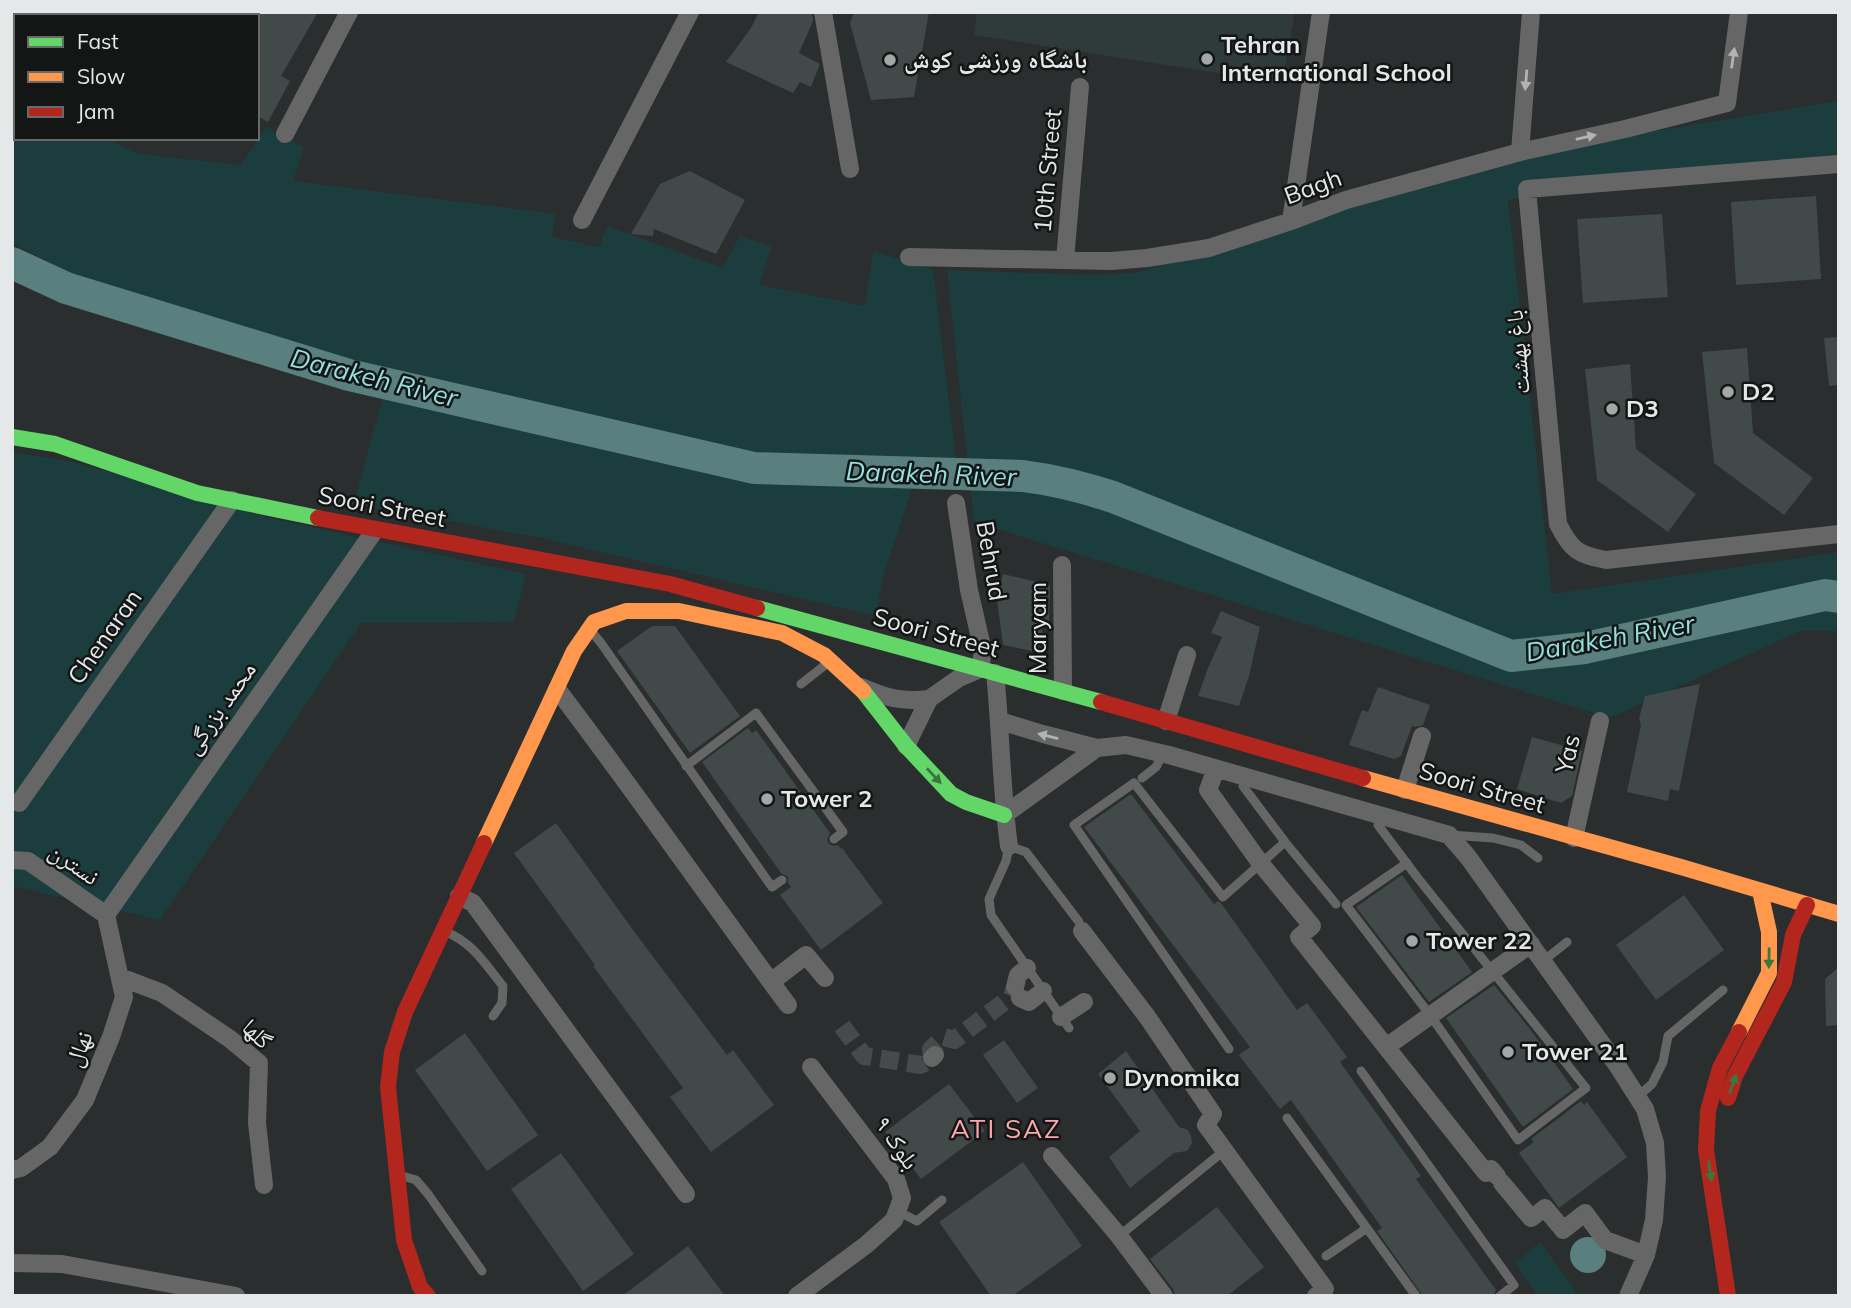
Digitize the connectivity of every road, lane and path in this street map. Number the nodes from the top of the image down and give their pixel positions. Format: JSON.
{"nodes":[{"id":1,"x":349,"y":12,"type":"edge"},
{"id":2,"x":690,"y":12,"type":"edge"},
{"id":3,"x":823,"y":12,"type":"edge"},
{"id":4,"x":1321,"y":12,"type":"edge"},
{"id":5,"x":1531,"y":12,"type":"edge"},
{"id":6,"x":1739,"y":12,"type":"edge"},
{"id":7,"x":1080,"y":87,"type":"dead end"},
{"id":8,"x":285,"y":134,"type":"dead end"},
{"id":9,"x":1520,"y":152,"type":"junction"},
{"id":10,"x":1839,"y":164,"type":"edge"},
{"id":11,"x":850,"y":169,"type":"dead end"},
{"id":12,"x":582,"y":220,"type":"dead end"},
{"id":13,"x":1291,"y":221,"type":"junction"},
{"id":14,"x":908,"y":257,"type":"dead end"},
{"id":15,"x":1065,"y":260,"type":"junction"},
{"id":16,"x":12,"y":437,"type":"edge"},
{"id":17,"x":232,"y":500,"type":"junction"},
{"id":18,"x":956,"y":503,"type":"dead end"},
{"id":19,"x":375,"y":530,"type":"junction"},
{"id":20,"x":1839,"y":534,"type":"edge"},
{"id":21,"x":1062,"y":565,"type":"dead end"},
{"id":22,"x":589,"y":629,"type":"junction"},
{"id":23,"x":1187,"y":655,"type":"dead end"},
{"id":24,"x":830,"y":661,"type":"junction"},
{"id":25,"x":988,"y":671,"type":"junction"},
{"id":26,"x":801,"y":684,"type":"dead end"},
{"id":27,"x":859,"y":686,"type":"junction"},
{"id":28,"x":557,"y":689,"type":"junction"},
{"id":29,"x":1063,"y":691,"type":"junction"},
{"id":30,"x":929,"y":699,"type":"junction"},
{"id":31,"x":1166,"y":720,"type":"junction"},
{"id":32,"x":1000,"y":721,"type":"junction"},
{"id":33,"x":1600,"y":721,"type":"dead end"},
{"id":34,"x":1422,"y":736,"type":"dead end"},
{"id":35,"x":906,"y":746,"type":"junction"},
{"id":36,"x":1097,"y":748,"type":"junction"},
{"id":37,"x":1163,"y":754,"type":"junction"},
{"id":38,"x":686,"y":766,"type":"junction"},
{"id":39,"x":1216,"y":769,"type":"junction"},
{"id":40,"x":1244,"y":777,"type":"junction"},
{"id":41,"x":1142,"y":778,"type":"dead end"},
{"id":42,"x":1405,"y":790,"type":"junction"},
{"id":43,"x":19,"y":803,"type":"dead end"},
{"id":44,"x":1004,"y":815,"type":"junction"},
{"id":45,"x":1380,"y":815,"type":"junction"},
{"id":46,"x":1449,"y":835,"type":"junction"},
{"id":47,"x":1574,"y":838,"type":"junction"},
{"id":48,"x":834,"y":839,"type":"dead end"},
{"id":49,"x":1285,"y":842,"type":"junction"},
{"id":50,"x":1009,"y":846,"type":"junction"},
{"id":51,"x":1538,"y":859,"type":"dead end"},
{"id":52,"x":12,"y":860,"type":"edge"},
{"id":53,"x":1407,"y":863,"type":"junction"},
{"id":54,"x":1261,"y":864,"type":"junction"},
{"id":55,"x":782,"y":880,"type":"dead end"},
{"id":56,"x":1760,"y":891,"type":"junction"},
{"id":57,"x":459,"y":897,"type":"junction"},
{"id":58,"x":1336,"y":904,"type":"dead end"},
{"id":59,"x":1807,"y":905,"type":"junction"},
{"id":60,"x":1839,"y":914,"type":"edge"},
{"id":61,"x":106,"y":915,"type":"junction"},
{"id":62,"x":1080,"y":926,"type":"joint"},
{"id":63,"x":443,"y":931,"type":"junction"},
{"id":64,"x":1769,"y":932,"type":"junction"},
{"id":65,"x":1793,"y":935,"type":"junction"},
{"id":66,"x":1566,"y":942,"type":"dead end"},
{"id":67,"x":1531,"y":944,"type":"junction"},
{"id":68,"x":1543,"y":961,"type":"junction"},
{"id":69,"x":1027,"y":968,"type":"junction"},
{"id":70,"x":120,"y":977,"type":"junction"},
{"id":71,"x":825,"y":978,"type":"dead end"},
{"id":72,"x":1119,"y":980,"type":"junction"},
{"id":73,"x":771,"y":982,"type":"junction"},
{"id":74,"x":1103,"y":990,"type":"dead end"},
{"id":75,"x":1723,"y":990,"type":"dead end"},
{"id":76,"x":1043,"y":991,"type":"junction"},
{"id":77,"x":1084,"y":1002,"type":"dead end"},
{"id":78,"x":788,"y":1005,"type":"dead end"},
{"id":79,"x":1430,"y":1015,"type":"junction"},
{"id":80,"x":493,"y":1016,"type":"dead end"},
{"id":81,"x":1065,"y":1023,"type":"joint"},
{"id":82,"x":1386,"y":1047,"type":"junction"},
{"id":83,"x":1229,"y":1049,"type":"dead end"},
{"id":84,"x":811,"y":1067,"type":"dead end"},
{"id":85,"x":1361,"y":1071,"type":"dead end"},
{"id":86,"x":1637,"y":1097,"type":"junction"},
{"id":87,"x":1287,"y":1118,"type":"dead end"},
{"id":88,"x":1723,"y":1126,"type":"dead end"},
{"id":89,"x":1220,"y":1154,"type":"dead end"},
{"id":90,"x":1052,"y":1156,"type":"dead end"},
{"id":91,"x":12,"y":1170,"type":"edge"},
{"id":92,"x":397,"y":1174,"type":"junction"},
{"id":93,"x":264,"y":1185,"type":"dead end"},
{"id":94,"x":686,"y":1194,"type":"dead end"},
{"id":95,"x":942,"y":1200,"type":"dead end"},
{"id":96,"x":897,"y":1211,"type":"junction"},
{"id":97,"x":1367,"y":1228,"type":"junction"},
{"id":98,"x":1119,"y":1236,"type":"junction"},
{"id":99,"x":1646,"y":1255,"type":"junction"},
{"id":100,"x":1326,"y":1256,"type":"dead end"},
{"id":101,"x":12,"y":1263,"type":"edge"},
{"id":102,"x":482,"y":1271,"type":"dead end"},
{"id":103,"x":236,"y":1296,"type":"edge"},
{"id":104,"x":428,"y":1296,"type":"edge"},
{"id":105,"x":797,"y":1296,"type":"edge"},
{"id":106,"x":1164,"y":1296,"type":"edge"},
{"id":107,"x":1317,"y":1296,"type":"edge"},
{"id":108,"x":1416,"y":1296,"type":"edge"},
{"id":109,"x":1500,"y":1296,"type":"edge"},
{"id":110,"x":1628,"y":1296,"type":"edge"},
{"id":111,"x":1728,"y":1296,"type":"edge"}],
"edges":[{"from":1,"to":8,"type":"street"},
{"from":2,"to":12,"type":"street"},
{"from":3,"to":11,"type":"street"},
{"from":4,"to":13,"type":"street"},
{"from":5,"to":9,"type":"street","one_way":true},
{"from":9,"to":6,"type":"street","name":"Bagh","one_way":true},
{"from":7,"to":15,"type":"street","name":"10th Street"},
{"from":9,"to":13,"type":"street","name":"Bagh"},
{"from":10,"to":20,"type":"street","name":"باغ بهشت"},
{"from":13,"to":15,"type":"street","name":"Bagh"},
{"from":14,"to":15,"type":"street","name":"Bagh"},
{"from":16,"to":17,"type":"street","name":"Soori Street"},
{"from":17,"to":19,"type":"street","name":"Soori Street"},
{"from":17,"to":43,"type":"street","name":"Chenaran"},
{"from":18,"to":25,"type":"street","name":"Behrud"},
{"from":19,"to":25,"type":"street","name":"Soori Street"},
{"from":19,"to":61,"type":"street","name":"محمد بزرگی"},
{"from":21,"to":29,"type":"street","name":"Maryam"},
{"from":22,"to":24,"type":"street"},
{"from":22,"to":28,"type":"street"},
{"from":22,"to":38,"type":"lane"},
{"from":23,"to":31,"type":"street"},
{"from":24,"to":26,"type":"lane"},
{"from":24,"to":27,"type":"street"},
{"from":25,"to":29,"type":"street","name":"Soori Street"},
{"from":25,"to":30,"type":"street"},
{"from":25,"to":32,"type":"street","name":"Behrud"},
{"from":27,"to":30,"type":"street"},
{"from":27,"to":35,"type":"street"},
{"from":28,"to":57,"type":"street"},
{"from":28,"to":73,"type":"street"},
{"from":29,"to":31,"type":"street","name":"Soori Street"},
{"from":30,"to":35,"type":"street"},
{"from":31,"to":42,"type":"street","name":"Soori Street"},
{"from":36,"to":32,"type":"street","one_way":true},
{"from":32,"to":44,"type":"street","name":"Behrud"},
{"from":33,"to":47,"type":"street","name":"Yas"},
{"from":34,"to":42,"type":"street"},
{"from":35,"to":44,"type":"street","one_way":true},
{"from":36,"to":37,"type":"street"},
{"from":36,"to":44,"type":"street"},
{"from":37,"to":39,"type":"street"},
{"from":37,"to":41,"type":"lane"},
{"from":38,"to":48,"type":"lane"},
{"from":38,"to":55,"type":"lane"},
{"from":39,"to":40,"type":"street"},
{"from":39,"to":54,"type":"street"},
{"from":40,"to":45,"type":"street"},
{"from":40,"to":49,"type":"lane"},
{"from":42,"to":47,"type":"street","name":"Soori Street"},
{"from":44,"to":50,"type":"street","name":"Behrud"},
{"from":45,"to":46,"type":"street"},
{"from":45,"to":53,"type":"lane"},
{"from":46,"to":51,"type":"lane"},
{"from":46,"to":67,"type":"street"},
{"from":47,"to":56,"type":"street","name":"Soori Street"},
{"from":49,"to":54,"type":"lane"},
{"from":49,"to":58,"type":"lane"},
{"from":50,"to":62,"type":"lane"},
{"from":50,"to":69,"type":"lane"},
{"from":52,"to":61,"type":"street","name":"نسترن"},
{"from":53,"to":79,"type":"lane"},
{"from":53,"to":79,"type":"lane"},
{"from":54,"to":82,"type":"street"},
{"from":54,"to":83,"type":"lane"},
{"from":56,"to":59,"type":"street","name":"Soori Street"},
{"from":56,"to":64,"type":"street"},
{"from":57,"to":63,"type":"street"},
{"from":57,"to":94,"type":"street"},
{"from":59,"to":60,"type":"street","name":"Soori Street"},
{"from":59,"to":65,"type":"street"},
{"from":61,"to":70,"type":"street","name":"نهال"},
{"from":62,"to":72,"type":"street"},
{"from":63,"to":80,"type":"lane"},
{"from":63,"to":92,"type":"street"},
{"from":64,"to":65,"type":"street"},
{"from":64,"to":111,"type":"street","one_way":true},
{"from":88,"to":65,"type":"street","one_way":true},
{"from":66,"to":68,"type":"lane"},
{"from":67,"to":68,"type":"street"},
{"from":67,"to":79,"type":"street"},
{"from":68,"to":86,"type":"street"},
{"from":69,"to":76,"type":"lane"},
{"from":69,"to":76,"type":"street"},
{"from":70,"to":91,"type":"street","name":"نهال"},
{"from":70,"to":93,"type":"street","name":"گلها"},
{"from":71,"to":73,"type":"street"},
{"from":72,"to":74,"type":"street"},
{"from":72,"to":107,"type":"street"},
{"from":73,"to":78,"type":"street"},
{"from":75,"to":86,"type":"lane"},
{"from":76,"to":81,"type":"lane"},
{"from":77,"to":81,"type":"street"},
{"from":79,"to":82,"type":"street"},
{"from":82,"to":99,"type":"street"},
{"from":84,"to":96,"type":"street","name":"بلوک ۹"},
{"from":85,"to":109,"type":"lane"},
{"from":86,"to":99,"type":"street"},
{"from":87,"to":97,"type":"lane"},
{"from":89,"to":98,"type":"lane"},
{"from":90,"to":98,"type":"street"},
{"from":92,"to":102,"type":"lane"},
{"from":92,"to":104,"type":"street"},
{"from":95,"to":96,"type":"lane"},
{"from":96,"to":105,"type":"street","name":"بلوک ۹"},
{"from":97,"to":100,"type":"lane"},
{"from":97,"to":108,"type":"lane"},
{"from":98,"to":106,"type":"street"},
{"from":99,"to":110,"type":"street"},
{"from":101,"to":103,"type":"street"}]}
